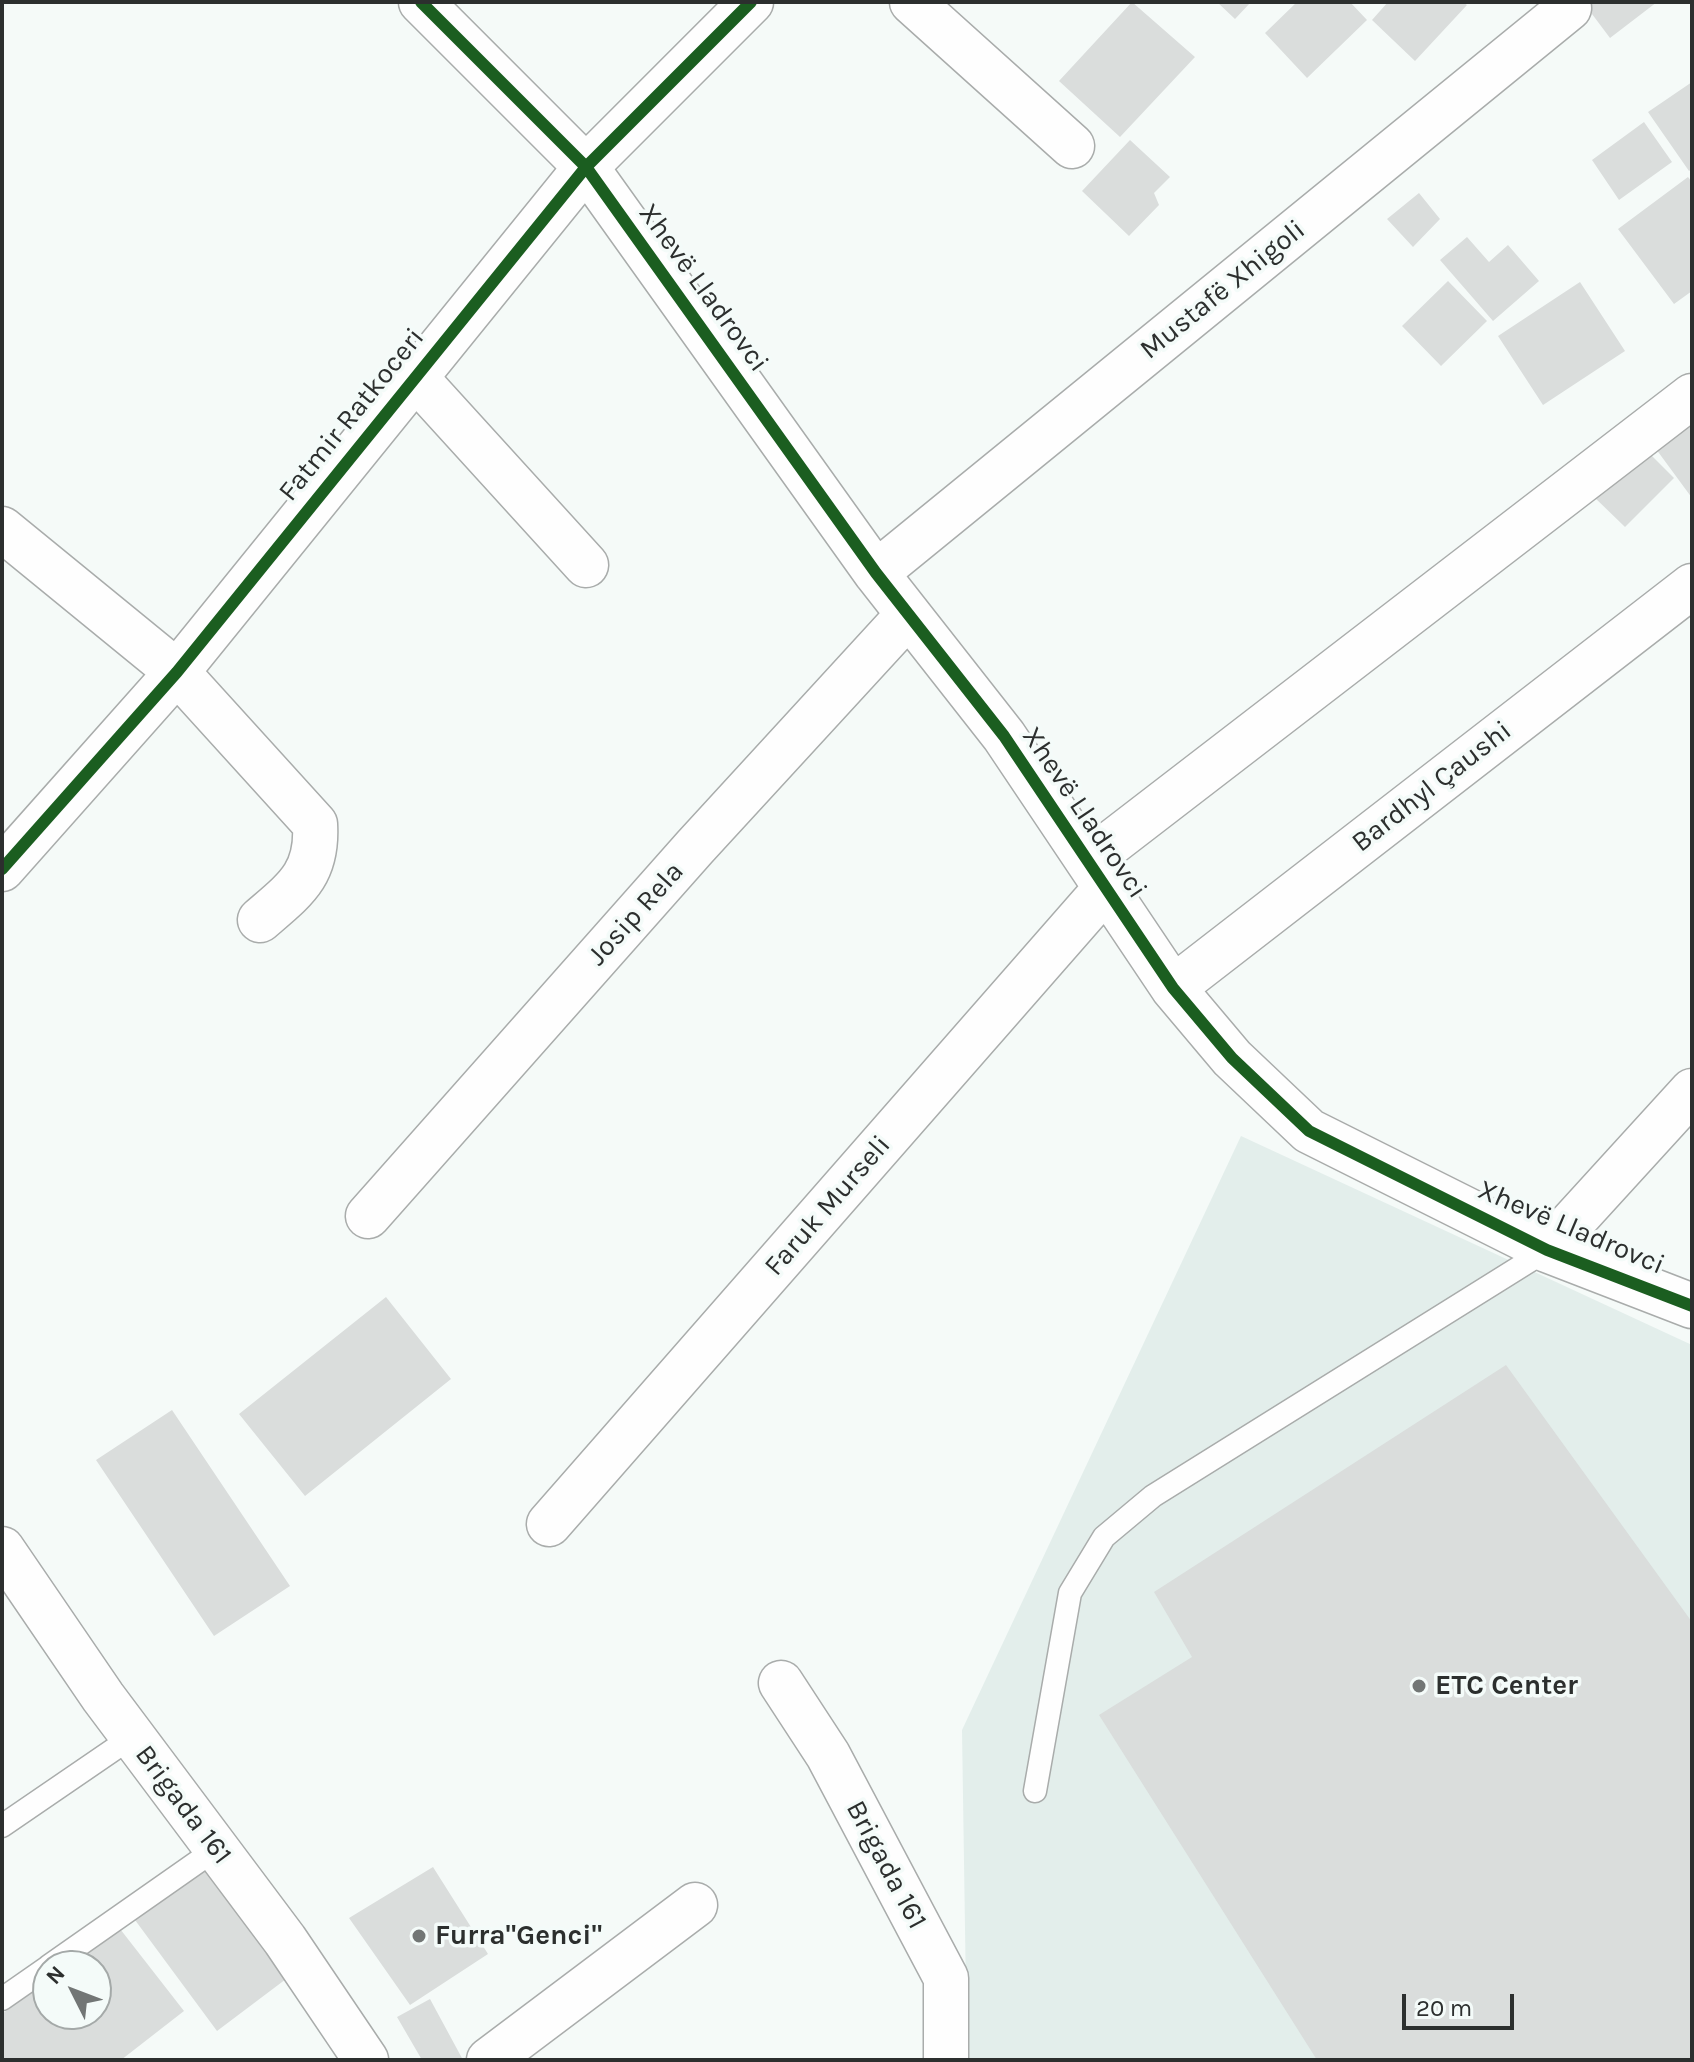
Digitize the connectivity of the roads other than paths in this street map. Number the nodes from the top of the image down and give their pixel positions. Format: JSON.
{"nodes":[{"id":1,"x":421,"y":2,"type":"edge"},
{"id":2,"x":751,"y":2,"type":"edge"},
{"id":3,"x":912,"y":2,"type":"edge"},
{"id":4,"x":1569,"y":8,"type":"dead end"},
{"id":5,"x":1072,"y":146,"type":"dead end"},
{"id":6,"x":586,"y":167,"type":"junction"},
{"id":7,"x":414,"y":376,"type":"junction"},
{"id":8,"x":1692,"y":396,"type":"edge"},
{"id":9,"x":2,"y":529,"type":"edge"},
{"id":10,"x":586,"y":565,"type":"dead end"},
{"id":11,"x":876,"y":573,"type":"junction"},
{"id":12,"x":1692,"y":586,"type":"edge"},
{"id":13,"x":908,"y":615,"type":"junction"},
{"id":14,"x":177,"y":672,"type":"junction"},
{"id":15,"x":2,"y":869,"type":"edge"},
{"id":16,"x":1097,"y":874,"type":"junction"},
{"id":17,"x":260,"y":920,"type":"dead end"},
{"id":18,"x":1173,"y":988,"type":"junction"},
{"id":19,"x":1692,"y":1091,"type":"edge"},
{"id":20,"x":368,"y":1216,"type":"dead end"},
{"id":21,"x":1547,"y":1250,"type":"junction"},
{"id":22,"x":1692,"y":1306,"type":"edge"},
{"id":23,"x":549,"y":1524,"type":"dead end"},
{"id":24,"x":2,"y":1549,"type":"edge"},
{"id":25,"x":781,"y":1683,"type":"dead end"},
{"id":26,"x":132,"y":1737,"type":"junction"},
{"id":27,"x":1035,"y":1791,"type":"dead end"},
{"id":28,"x":2,"y":1826,"type":"edge"},
{"id":29,"x":216,"y":1849,"type":"junction"},
{"id":30,"x":695,"y":1905,"type":"dead end"},
{"id":31,"x":72,"y":1950,"type":"edge"},
{"id":32,"x":32,"y":1978,"type":"edge"},
{"id":33,"x":2,"y":1999,"type":"edge"},
{"id":34,"x":366,"y":2060,"type":"edge"},
{"id":35,"x":489,"y":2060,"type":"edge"},
{"id":36,"x":946,"y":2060,"type":"edge"}],
"edges":[{"from":1,"to":6,"type":"street","name":"Xhevë Lladrovci"},
{"from":2,"to":6,"type":"street","name":"Fatmir Ratkoceri"},
{"from":3,"to":5,"type":"street"},
{"from":4,"to":11,"type":"street","name":"Mustafë Xhigoli"},
{"from":6,"to":7,"type":"street","name":"Fatmir Ratkoceri"},
{"from":6,"to":11,"type":"street","name":"Xhevë Lladrovci"},
{"from":7,"to":10,"type":"street","name":"Fatmir Ratkoceri"},
{"from":7,"to":14,"type":"street","name":"Fatmir Ratkoceri"},
{"from":8,"to":16,"type":"street","name":"Faruk Murseli"},
{"from":9,"to":14,"type":"street"},
{"from":11,"to":13,"type":"street","name":"Xhevë Lladrovci"},
{"from":12,"to":18,"type":"street","name":"Bardhyl Çaushi"},
{"from":13,"to":16,"type":"street","name":"Xhevë Lladrovci"},
{"from":13,"to":20,"type":"street","name":"Josip Rela"},
{"from":14,"to":15,"type":"street","name":"Fatmir Ratkoceri"},
{"from":14,"to":17,"type":"street"},
{"from":16,"to":18,"type":"street","name":"Xhevë Lladrovci"},
{"from":16,"to":23,"type":"street","name":"Faruk Murseli"},
{"from":18,"to":21,"type":"street","name":"Xhevë Lladrovci"},
{"from":19,"to":21,"type":"street"},
{"from":21,"to":22,"type":"street","name":"Xhevë Lladrovci"},
{"from":21,"to":27,"type":"lane"},
{"from":24,"to":26,"type":"street","name":"Brigada 161"},
{"from":25,"to":36,"type":"street","name":"Brigada 161"},
{"from":26,"to":28,"type":"lane"},
{"from":26,"to":29,"type":"street","name":"Brigada 161"},
{"from":29,"to":31,"type":"lane"},
{"from":29,"to":34,"type":"street","name":"Brigada 161"},
{"from":30,"to":35,"type":"street"},
{"from":32,"to":33,"type":"lane"}]}
